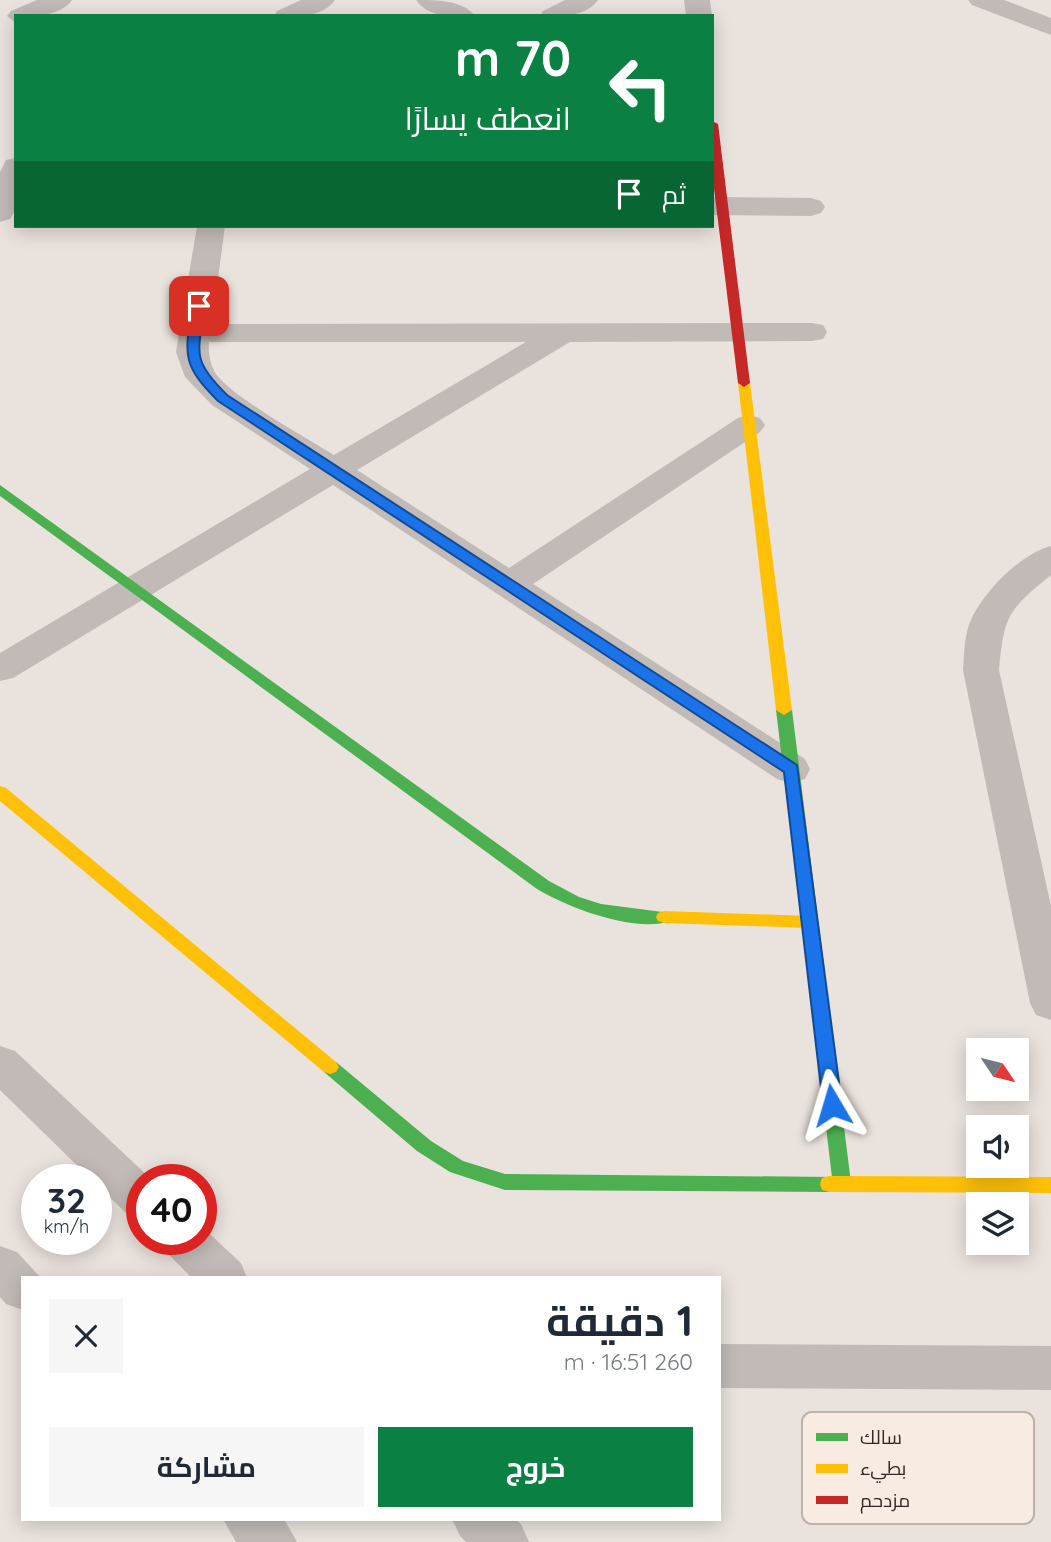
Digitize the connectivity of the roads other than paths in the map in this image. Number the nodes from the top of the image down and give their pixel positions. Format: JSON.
{"nodes":[{"id":1,"x":59,"y":0,"type":"edge"},
{"id":2,"x":322,"y":0,"type":"edge"},
{"id":3,"x":429,"y":0,"type":"edge"},
{"id":4,"x":585,"y":0,"type":"edge"},
{"id":5,"x":981,"y":0,"type":"edge"},
{"id":6,"x":1038,"y":0,"type":"edge"},
{"id":7,"x":1015,"y":13,"type":"junction"},
{"id":8,"x":25,"y":14,"type":"edge"},
{"id":9,"x":290,"y":14,"type":"edge"},
{"id":10,"x":459,"y":14,"type":"edge"},
{"id":11,"x":556,"y":14,"type":"edge"},
{"id":12,"x":1051,"y":27,"type":"edge"},
{"id":13,"x":714,"y":145,"type":"edge"},
{"id":14,"x":14,"y":173,"type":"edge"},
{"id":15,"x":718,"y":206,"type":"edge"},
{"id":16,"x":811,"y":207,"type":"dead end"},
{"id":17,"x":4,"y":209,"type":"edge"},
{"id":18,"x":211,"y":228,"type":"edge"},
{"id":19,"x":813,"y":331,"type":"dead end"},
{"id":20,"x":564,"y":332,"type":"junction"},
{"id":21,"x":738,"y":332,"type":"junction"},
{"id":22,"x":194,"y":333,"type":"junction"},
{"id":23,"x":749,"y":425,"type":"junction"},
{"id":24,"x":332,"y":471,"type":"junction"},
{"id":25,"x":0,"y":489,"type":"edge"},
{"id":26,"x":1051,"y":557,"type":"edge"},
{"id":27,"x":508,"y":585,"type":"junction"},
{"id":28,"x":136,"y":588,"type":"junction"},
{"id":29,"x":0,"y":670,"type":"edge"},
{"id":30,"x":791,"y":769,"type":"junction"},
{"id":31,"x":0,"y":792,"type":"edge"},
{"id":32,"x":810,"y":922,"type":"junction"},
{"id":33,"x":1051,"y":1003,"type":"edge"},
{"id":34,"x":5,"y":1076,"type":"edge"},
{"id":35,"x":842,"y":1183,"type":"junction"},
{"id":36,"x":126,"y":1185,"type":"edge"},
{"id":37,"x":1051,"y":1185,"type":"edge"},
{"id":38,"x":201,"y":1255,"type":"edge"},
{"id":39,"x":0,"y":1266,"type":"edge"},
{"id":40,"x":223,"y":1276,"type":"edge"},
{"id":41,"x":21,"y":1287,"type":"edge"},
{"id":42,"x":721,"y":1366,"type":"edge"},
{"id":43,"x":1051,"y":1368,"type":"edge"},
{"id":44,"x":251,"y":1521,"type":"edge"},
{"id":45,"x":480,"y":1521,"type":"edge"},
{"id":46,"x":271,"y":1542,"type":"edge"},
{"id":47,"x":503,"y":1542,"type":"edge"}],
"edges":[{"from":1,"to":8,"type":"street"},
{"from":2,"to":9,"type":"street"},
{"from":3,"to":10,"type":"street"},
{"from":4,"to":11,"type":"street"},
{"from":5,"to":7,"type":"street"},
{"from":6,"to":7,"type":"street"},
{"from":7,"to":12,"type":"street"},
{"from":13,"to":15,"type":"street"},
{"from":14,"to":17,"type":"street"},
{"from":15,"to":16,"type":"street"},
{"from":15,"to":21,"type":"street"},
{"from":18,"to":22,"type":"street"},
{"from":19,"to":21,"type":"street"},
{"from":20,"to":21,"type":"street"},
{"from":20,"to":22,"type":"street"},
{"from":20,"to":24,"type":"street"},
{"from":21,"to":23,"type":"street"},
{"from":22,"to":24,"type":"street"},
{"from":23,"to":27,"type":"street"},
{"from":23,"to":30,"type":"street"},
{"from":24,"to":27,"type":"street"},
{"from":24,"to":28,"type":"street"},
{"from":25,"to":28,"type":"street"},
{"from":26,"to":33,"type":"street"},
{"from":27,"to":30,"type":"street"},
{"from":28,"to":29,"type":"street"},
{"from":28,"to":32,"type":"street"},
{"from":30,"to":32,"type":"street"},
{"from":31,"to":35,"type":"street"},
{"from":32,"to":35,"type":"street"},
{"from":34,"to":36,"type":"street"},
{"from":35,"to":37,"type":"street"},
{"from":38,"to":40,"type":"street"},
{"from":39,"to":41,"type":"street"},
{"from":42,"to":43,"type":"street"},
{"from":44,"to":46,"type":"street"},
{"from":45,"to":47,"type":"street"}]}
